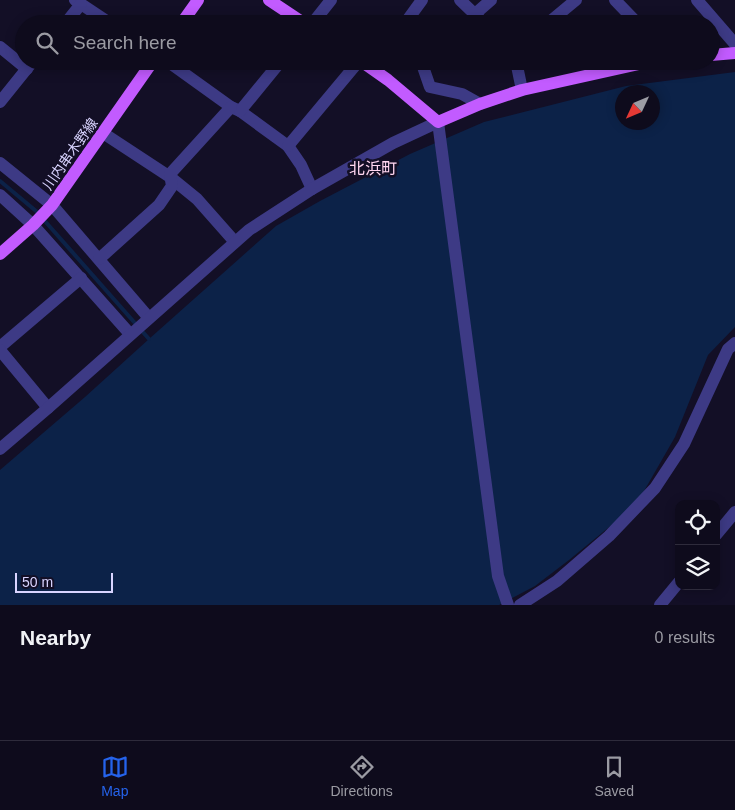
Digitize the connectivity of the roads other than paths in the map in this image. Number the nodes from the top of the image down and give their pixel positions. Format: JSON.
{"nodes":[{"id":1,"x":198,"y":0,"type":"edge"},
{"id":2,"x":269,"y":0,"type":"edge"},
{"id":3,"x":331,"y":0,"type":"edge"},
{"id":4,"x":422,"y":0,"type":"edge"},
{"id":5,"x":460,"y":0,"type":"edge"},
{"id":6,"x":491,"y":0,"type":"edge"},
{"id":7,"x":576,"y":0,"type":"edge"},
{"id":8,"x":615,"y":0,"type":"edge"},
{"id":9,"x":697,"y":0,"type":"edge"},
{"id":10,"x":78,"y":2,"type":"edge"},
{"id":11,"x":475,"y":14,"type":"joint"},
{"id":12,"x":70,"y":15,"type":"edge"},
{"id":13,"x":98,"y":15,"type":"edge"},
{"id":14,"x":187,"y":15,"type":"edge"},
{"id":15,"x":292,"y":15,"type":"edge"},
{"id":16,"x":319,"y":15,"type":"edge"},
{"id":17,"x":411,"y":15,"type":"edge"},
{"id":18,"x":558,"y":15,"type":"edge"},
{"id":19,"x":629,"y":15,"type":"edge"},
{"id":20,"x":710,"y":15,"type":"edge"},
{"id":21,"x":720,"y":27,"type":"edge"},
{"id":22,"x":735,"y":44,"type":"edge"},
{"id":23,"x":0,"y":47,"type":"edge"},
{"id":24,"x":735,"y":53,"type":"edge"},
{"id":25,"x":720,"y":55,"type":"edge"},
{"id":26,"x":15,"y":56,"type":"edge"},
{"id":27,"x":26,"y":70,"type":"edge"},
{"id":28,"x":147,"y":70,"type":"edge"},
{"id":29,"x":181,"y":70,"type":"edge"},
{"id":30,"x":272,"y":70,"type":"edge"},
{"id":31,"x":352,"y":70,"type":"edge"},
{"id":32,"x":373,"y":70,"type":"edge"},
{"id":33,"x":423,"y":70,"type":"edge"},
{"id":34,"x":518,"y":70,"type":"edge"},
{"id":35,"x":612,"y":70,"type":"edge"},
{"id":36,"x":522,"y":90,"type":"junction"},
{"id":37,"x":0,"y":102,"type":"edge"},
{"id":38,"x":480,"y":104,"type":"junction"},
{"id":39,"x":235,"y":109,"type":"junction"},
{"id":40,"x":438,"y":122,"type":"junction"},
{"id":41,"x":103,"y":133,"type":"junction"},
{"id":42,"x":288,"y":146,"type":"junction"},
{"id":43,"x":0,"y":163,"type":"edge"},
{"id":44,"x":170,"y":177,"type":"junction"},
{"id":45,"x":312,"y":189,"type":"junction"},
{"id":46,"x":0,"y":196,"type":"edge"},
{"id":47,"x":52,"y":205,"type":"junction"},
{"id":48,"x":33,"y":225,"type":"junction"},
{"id":49,"x":235,"y":242,"type":"junction"},
{"id":50,"x":0,"y":254,"type":"edge"},
{"id":51,"x":99,"y":260,"type":"junction"},
{"id":52,"x":81,"y":278,"type":"junction"},
{"id":53,"x":149,"y":318,"type":"junction"},
{"id":54,"x":130,"y":334,"type":"junction"},
{"id":55,"x":735,"y":343,"type":"edge"},
{"id":56,"x":0,"y":348,"type":"edge"},
{"id":57,"x":48,"y":408,"type":"junction"},
{"id":58,"x":0,"y":449,"type":"edge"},
{"id":59,"x":735,"y":512,"type":"edge"},
{"id":60,"x":720,"y":530,"type":"edge"},
{"id":61,"x":675,"y":587,"type":"edge"},
{"id":62,"x":508,"y":605,"type":"edge"},
{"id":63,"x":520,"y":605,"type":"edge"},
{"id":64,"x":660,"y":605,"type":"edge"}],
"edges":[{"from":1,"to":14,"type":"main road"},
{"from":2,"to":15,"type":"main road"},
{"from":3,"to":16,"type":"street"},
{"from":4,"to":17,"type":"street"},
{"from":5,"to":11,"type":"street"},
{"from":6,"to":11,"type":"street"},
{"from":7,"to":18,"type":"street"},
{"from":8,"to":19,"type":"street"},
{"from":9,"to":20,"type":"street"},
{"from":10,"to":12,"type":"street"},
{"from":10,"to":13,"type":"street"},
{"from":21,"to":22,"type":"street"},
{"from":23,"to":26,"type":"street"},
{"from":24,"to":25,"type":"main road"},
{"from":27,"to":37,"type":"street"},
{"from":28,"to":41,"type":"main road","name":"川内串木野線"},
{"from":29,"to":39,"type":"street"},
{"from":30,"to":39,"type":"street"},
{"from":31,"to":42,"type":"street"},
{"from":32,"to":40,"type":"main road"},
{"from":33,"to":38,"type":"street"},
{"from":34,"to":36,"type":"street"},
{"from":35,"to":36,"type":"main road"},
{"from":36,"to":38,"type":"main road"},
{"from":38,"to":40,"type":"main road"},
{"from":39,"to":42,"type":"street"},
{"from":39,"to":44,"type":"street"},
{"from":40,"to":45,"type":"street"},
{"from":40,"to":62,"type":"street"},
{"from":41,"to":44,"type":"street"},
{"from":41,"to":47,"type":"main road","name":"川内串木野線"},
{"from":42,"to":45,"type":"street"},
{"from":43,"to":47,"type":"street"},
{"from":44,"to":49,"type":"street"},
{"from":44,"to":51,"type":"street"},
{"from":45,"to":49,"type":"street"},
{"from":46,"to":48,"type":"street"},
{"from":47,"to":48,"type":"main road","name":"川内串木野線"},
{"from":47,"to":51,"type":"street"},
{"from":48,"to":50,"type":"main road","name":"川内串木野線"},
{"from":48,"to":52,"type":"street"},
{"from":49,"to":53,"type":"street"},
{"from":51,"to":53,"type":"street"},
{"from":52,"to":54,"type":"street"},
{"from":52,"to":56,"type":"street"},
{"from":53,"to":54,"type":"street"},
{"from":54,"to":57,"type":"street"},
{"from":55,"to":63,"type":"street"},
{"from":56,"to":57,"type":"street"},
{"from":57,"to":58,"type":"street"},
{"from":59,"to":60,"type":"street"},
{"from":61,"to":64,"type":"street"}]}
